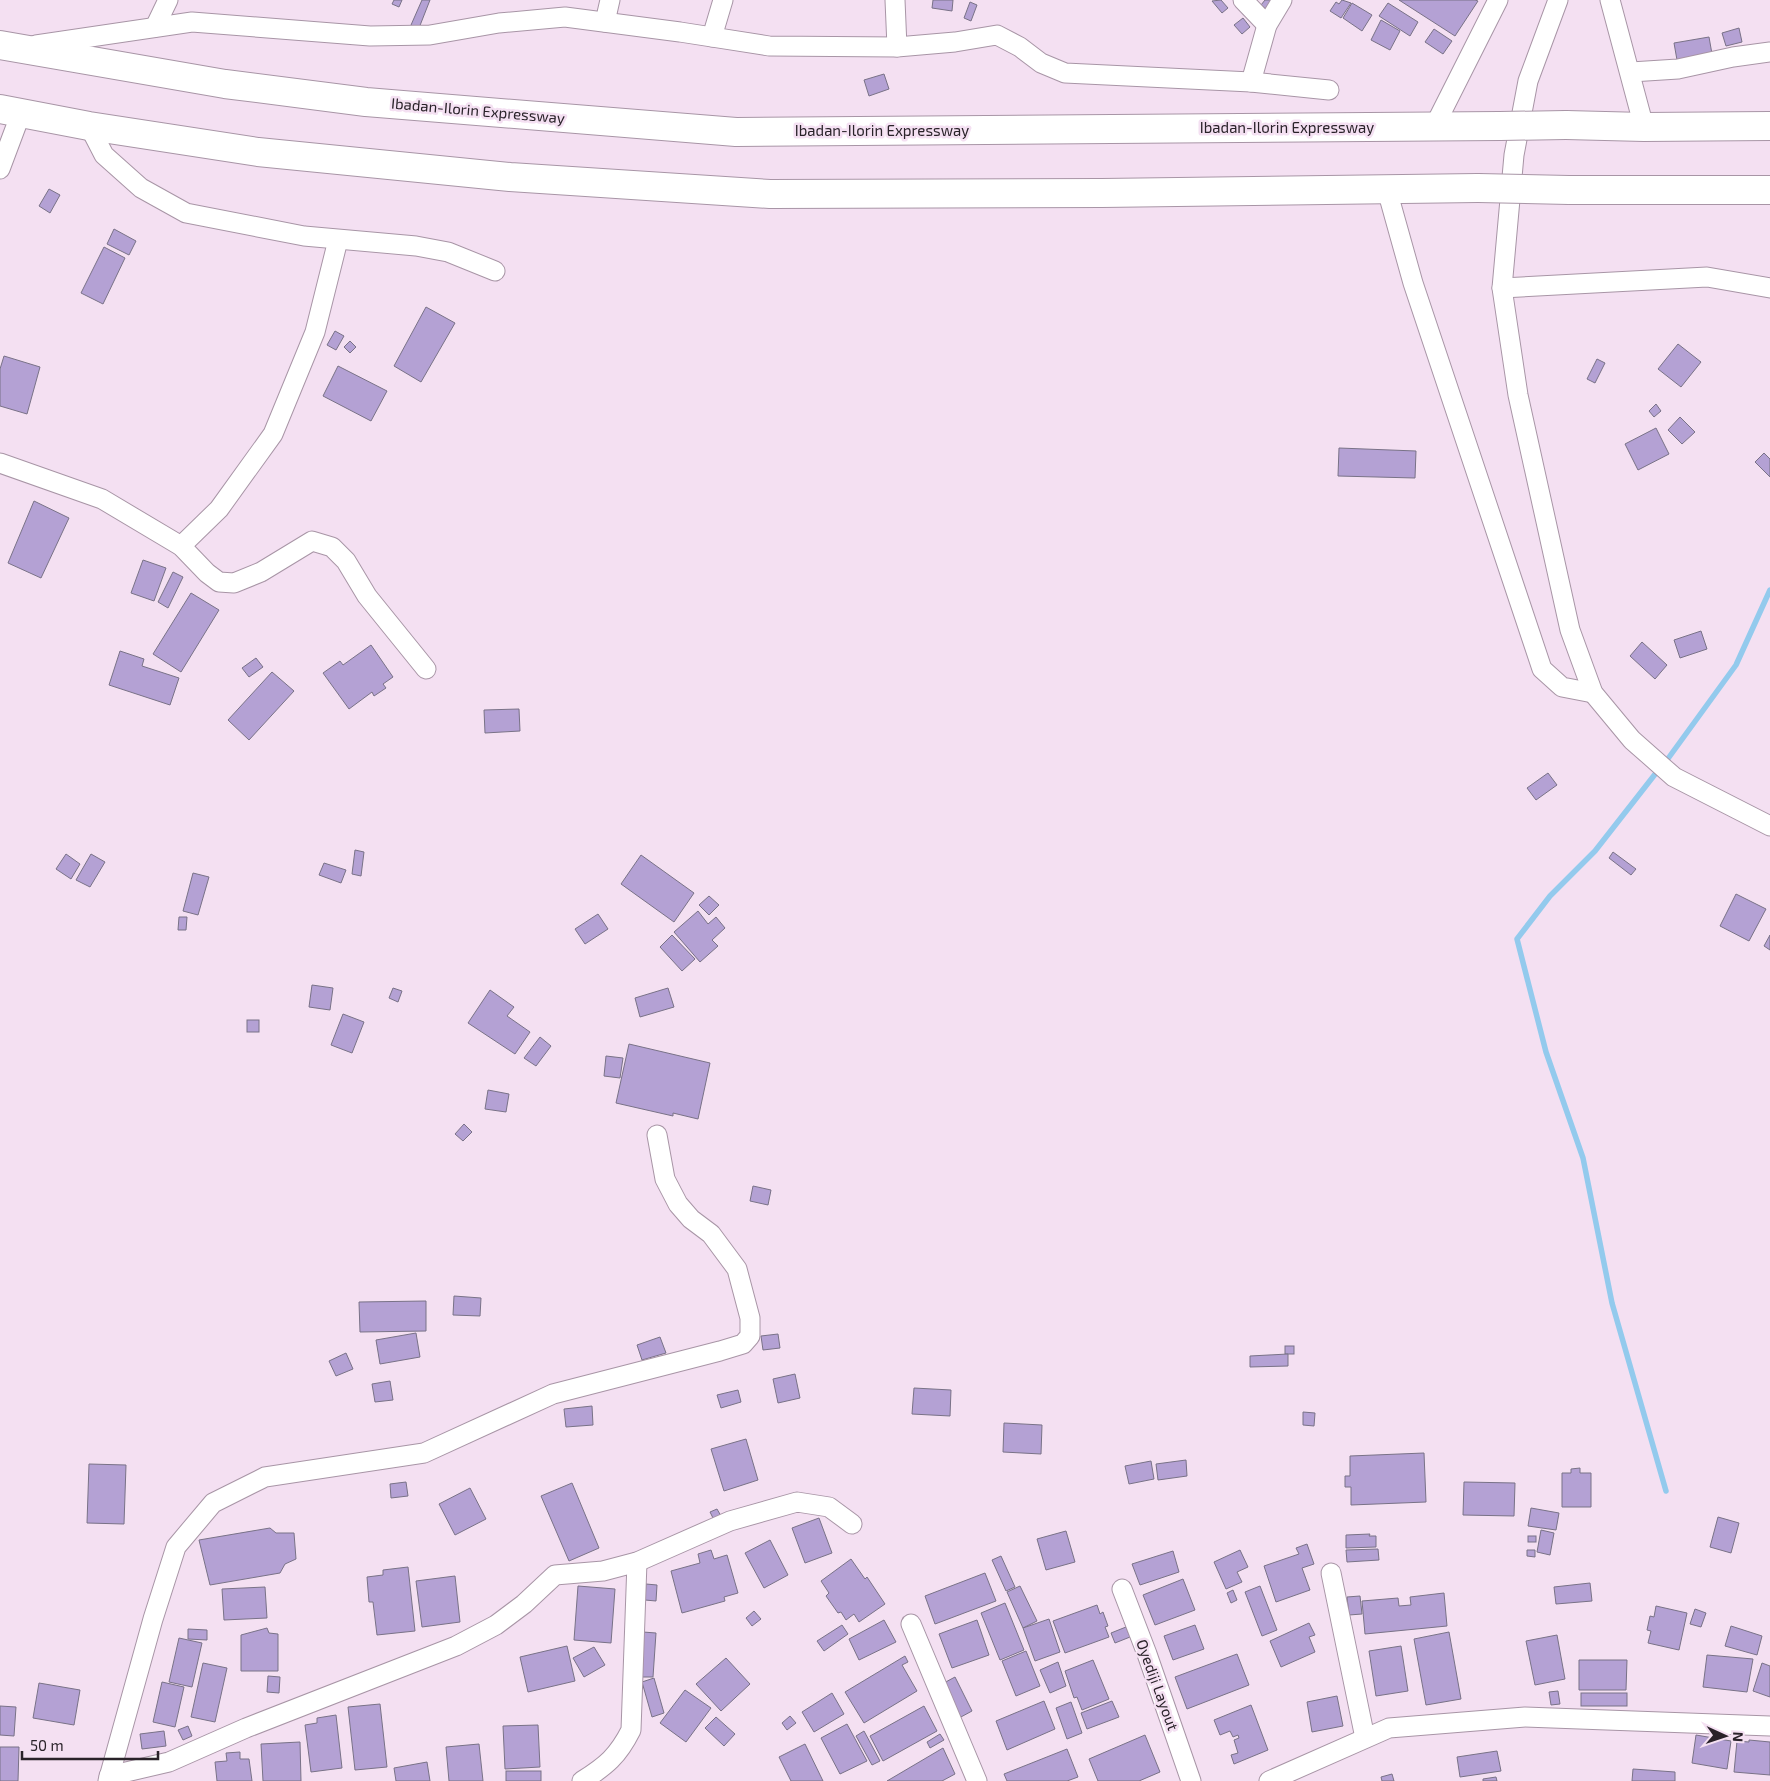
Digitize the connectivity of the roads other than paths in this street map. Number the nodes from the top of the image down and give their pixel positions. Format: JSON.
{"nodes":[{"id":1,"x":168,"y":0,"type":"edge"},
{"id":2,"x":610,"y":0,"type":"edge"},
{"id":3,"x":723,"y":0,"type":"edge"},
{"id":4,"x":895,"y":0,"type":"edge"},
{"id":5,"x":1243,"y":0,"type":"edge"},
{"id":6,"x":1282,"y":0,"type":"edge"},
{"id":7,"x":1498,"y":0,"type":"edge"},
{"id":8,"x":1558,"y":0,"type":"edge"},
{"id":9,"x":1610,"y":0,"type":"edge"},
{"id":10,"x":606,"y":22,"type":"junction"},
{"id":11,"x":1267,"y":25,"type":"junction"},
{"id":12,"x":155,"y":27,"type":"junction"},
{"id":13,"x":712,"y":37,"type":"junction"},
{"id":14,"x":8,"y":47,"type":"edge"},
{"id":15,"x":897,"y":48,"type":"junction"},
{"id":16,"x":1770,"y":52,"type":"edge"},
{"id":17,"x":1631,"y":72,"type":"junction"},
{"id":18,"x":1251,"y":82,"type":"junction"},
{"id":19,"x":1329,"y":90,"type":"dead end"},
{"id":20,"x":11,"y":111,"type":"edge"},
{"id":21,"x":89,"y":126,"type":"junction"},
{"id":22,"x":1770,"y":126,"type":"edge"},
{"id":23,"x":1434,"y":127,"type":"junction"},
{"id":24,"x":1644,"y":127,"type":"junction"},
{"id":25,"x":0,"y":169,"type":"edge"},
{"id":26,"x":1387,"y":190,"type":"junction"},
{"id":27,"x":1770,"y":190,"type":"edge"},
{"id":28,"x":338,"y":240,"type":"junction"},
{"id":29,"x":495,"y":271,"type":"dead end"},
{"id":30,"x":1502,"y":288,"type":"junction"},
{"id":31,"x":1770,"y":288,"type":"edge"},
{"id":32,"x":0,"y":463,"type":"edge"},
{"id":33,"x":181,"y":546,"type":"junction"},
{"id":34,"x":426,"y":669,"type":"dead end"},
{"id":35,"x":1593,"y":693,"type":"junction"},
{"id":36,"x":1770,"y":826,"type":"edge"},
{"id":37,"x":657,"y":1135,"type":"dead end"},
{"id":38,"x":852,"y":1524,"type":"dead end"},
{"id":39,"x":637,"y":1562,"type":"junction"},
{"id":40,"x":1331,"y":1573,"type":"dead end"},
{"id":41,"x":1122,"y":1589,"type":"dead end"},
{"id":42,"x":911,"y":1624,"type":"dead end"},
{"id":43,"x":1770,"y":1726,"type":"edge"},
{"id":44,"x":1365,"y":1738,"type":"junction"},
{"id":45,"x":109,"y":1778,"type":"edge"},
{"id":46,"x":582,"y":1781,"type":"edge"},
{"id":47,"x":977,"y":1781,"type":"edge"},
{"id":48,"x":1191,"y":1781,"type":"edge"},
{"id":49,"x":1269,"y":1781,"type":"edge"}],
"edges":[{"from":1,"to":12,"type":"street"},
{"from":2,"to":10,"type":"street"},
{"from":3,"to":13,"type":"street"},
{"from":4,"to":15,"type":"street"},
{"from":5,"to":11,"type":"street"},
{"from":6,"to":11,"type":"street"},
{"from":7,"to":23,"type":"street"},
{"from":8,"to":30,"type":"street"},
{"from":9,"to":17,"type":"street"},
{"from":10,"to":12,"type":"street"},
{"from":10,"to":13,"type":"street"},
{"from":11,"to":18,"type":"street"},
{"from":12,"to":14,"type":"street"},
{"from":13,"to":15,"type":"street"},
{"from":14,"to":23,"type":"highway","name":"Ibadan-Ilorin Expressway"},
{"from":15,"to":18,"type":"street"},
{"from":16,"to":17,"type":"street"},
{"from":17,"to":24,"type":"street"},
{"from":18,"to":19,"type":"street"},
{"from":20,"to":21,"type":"highway"},
{"from":20,"to":25,"type":"street"},
{"from":21,"to":26,"type":"highway"},
{"from":21,"to":28,"type":"street"},
{"from":22,"to":24,"type":"highway","name":"Ibadan-Ilorin Expressway"},
{"from":23,"to":24,"type":"highway","name":"Ibadan-Ilorin Expressway","bridge":true},
{"from":26,"to":27,"type":"highway","bridge":true},
{"from":26,"to":35,"type":"street"},
{"from":28,"to":29,"type":"street"},
{"from":28,"to":33,"type":"street"},
{"from":30,"to":31,"type":"street"},
{"from":30,"to":35,"type":"street"},
{"from":32,"to":33,"type":"street"},
{"from":33,"to":34,"type":"street"},
{"from":35,"to":36,"type":"street"},
{"from":37,"to":45,"type":"street"},
{"from":38,"to":39,"type":"street"},
{"from":39,"to":45,"type":"street"},
{"from":39,"to":46,"type":"street"},
{"from":40,"to":44,"type":"street"},
{"from":41,"to":48,"type":"street","name":"Oyediji Layout"},
{"from":42,"to":47,"type":"street"},
{"from":43,"to":44,"type":"street"},
{"from":44,"to":49,"type":"street"}]}
